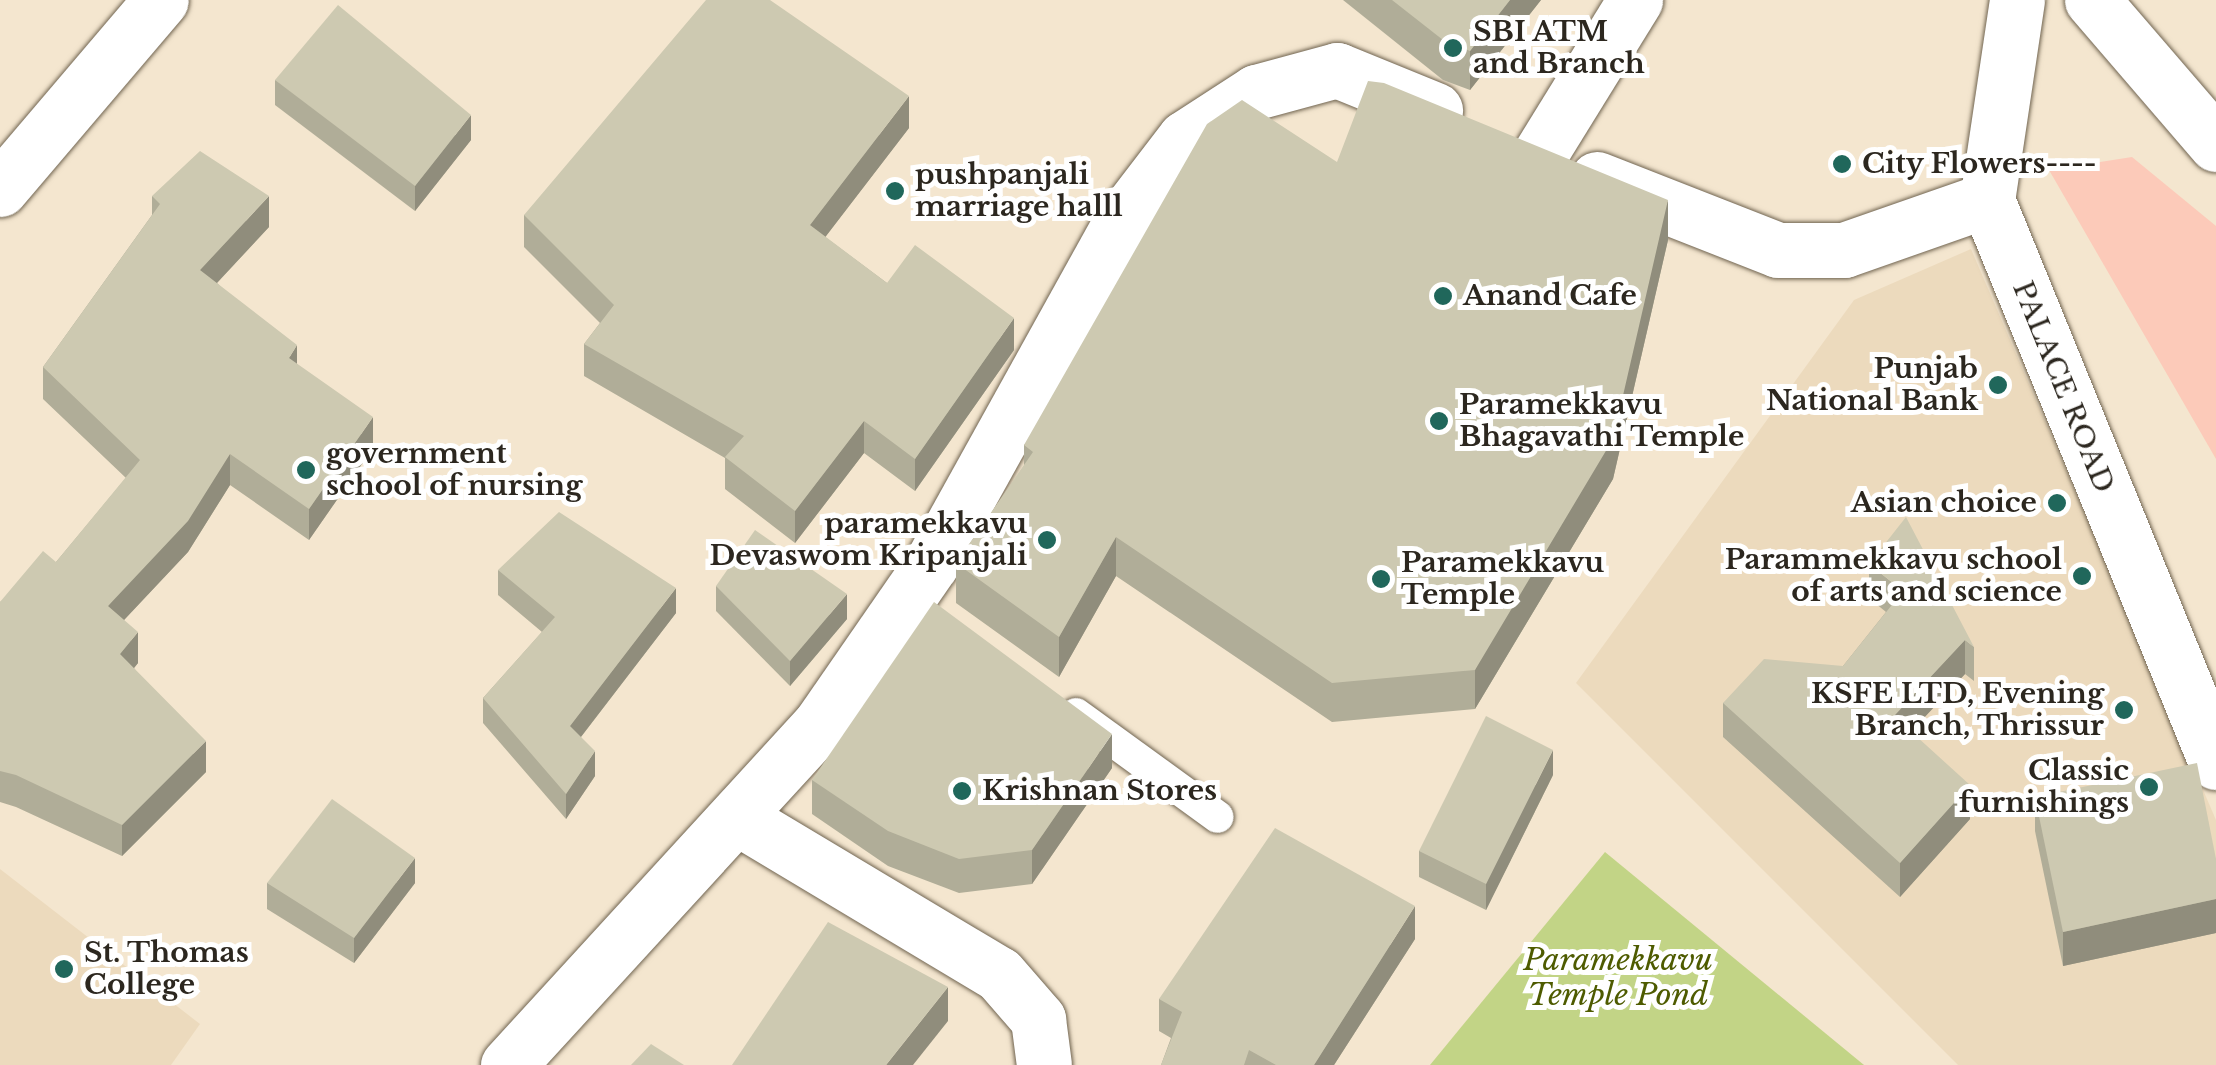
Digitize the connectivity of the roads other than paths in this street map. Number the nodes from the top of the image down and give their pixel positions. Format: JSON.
{"nodes":[{"id":1,"x":161,"y":0,"type":"edge"},
{"id":2,"x":1635,"y":0,"type":"edge"},
{"id":3,"x":2016,"y":0,"type":"edge"},
{"id":4,"x":2092,"y":0,"type":"edge"},
{"id":5,"x":1505,"y":139,"type":"junction"},
{"id":6,"x":2216,"y":144,"type":"edge"},
{"id":7,"x":0,"y":189,"type":"edge"},
{"id":8,"x":1987,"y":200,"type":"junction"},
{"id":9,"x":1040,"y":688,"type":"edge"},
{"id":10,"x":2213,"y":745,"type":"edge"},
{"id":11,"x":1218,"y":817,"type":"dead end"},
{"id":12,"x":738,"y":818,"type":"junction"},
{"id":13,"x":508,"y":1065,"type":"edge"},
{"id":14,"x":1044,"y":1065,"type":"edge"}],
"edges":[{"from":1,"to":7,"type":"street"},
{"from":2,"to":5,"type":"street"},
{"from":3,"to":8,"type":"street"},
{"from":4,"to":6,"type":"street"},
{"from":5,"to":8,"type":"street"},
{"from":5,"to":12,"type":"street"},
{"from":8,"to":10,"type":"street","name":"PALACE ROAD"},
{"from":9,"to":11,"type":"lane"},
{"from":12,"to":13,"type":"street"},
{"from":12,"to":14,"type":"street"}]}
